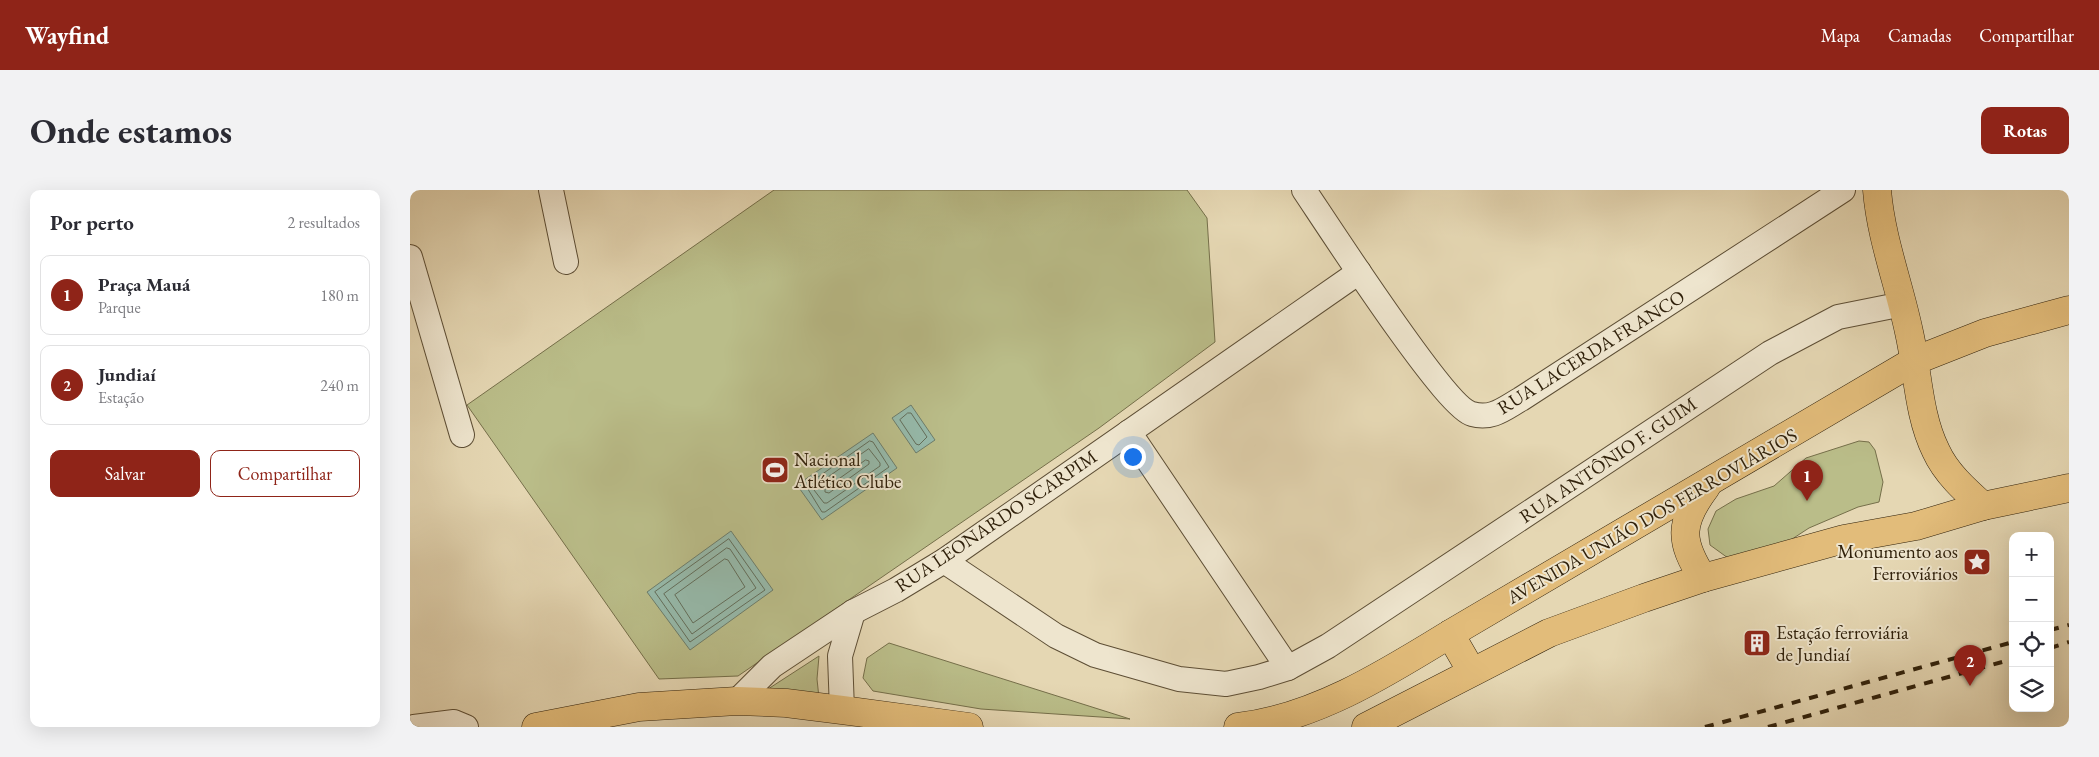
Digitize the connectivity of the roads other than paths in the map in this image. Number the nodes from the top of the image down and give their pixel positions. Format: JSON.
{"nodes":[{"id":1,"x":551,"y":190,"type":"edge"},
{"id":2,"x":1304,"y":190,"type":"edge"},
{"id":3,"x":1843,"y":190,"type":"edge"},
{"id":4,"x":1878,"y":190,"type":"edge"},
{"id":5,"x":410,"y":258,"type":"edge"},
{"id":6,"x":566,"y":262,"type":"dead end"},
{"id":7,"x":1359,"y":272,"type":"junction"},
{"id":8,"x":415,"y":294,"type":"edge"},
{"id":9,"x":1903,"y":304,"type":"junction"},
{"id":10,"x":2063,"y":317,"type":"edge"},
{"id":11,"x":1914,"y":362,"type":"junction"},
{"id":12,"x":1129,"y":432,"type":"junction"},
{"id":13,"x":462,"y":436,"type":"dead end"},
{"id":14,"x":1708,"y":484,"type":"junction"},
{"id":15,"x":2069,"y":488,"type":"edge"},
{"id":16,"x":1983,"y":506,"type":"junction"},
{"id":17,"x":944,"y":561,"type":"junction"},
{"id":18,"x":1703,"y":578,"type":"junction"},
{"id":19,"x":853,"y":612,"type":"junction"},
{"id":20,"x":1450,"y":634,"type":"junction"},
{"id":21,"x":1288,"y":668,"type":"junction"},
{"id":22,"x":1472,"y":672,"type":"junction"},
{"id":23,"x":737,"y":701,"type":"junction"},
{"id":24,"x":845,"y":718,"type":"edge"},
{"id":25,"x":414,"y":727,"type":"edge"},
{"id":26,"x":466,"y":727,"type":"edge"},
{"id":27,"x":536,"y":727,"type":"edge"},
{"id":28,"x":969,"y":727,"type":"edge"},
{"id":29,"x":1238,"y":727,"type":"edge"},
{"id":30,"x":1366,"y":727,"type":"edge"}],
"edges":[{"from":1,"to":6,"type":"street"},
{"from":2,"to":7,"type":"street","name":"RUA LACERDA FRANCO"},
{"from":3,"to":7,"type":"street","name":"RUA LACERDA FRANCO"},
{"from":4,"to":9,"type":"main road"},
{"from":5,"to":8,"type":"street"},
{"from":7,"to":12,"type":"street","name":"RUA LEONARDO SCARPIM"},
{"from":8,"to":13,"type":"street"},
{"from":9,"to":11,"type":"main road"},
{"from":9,"to":21,"type":"street","name":"RUA ANTÔNIO F. GUIM"},
{"from":10,"to":11,"type":"main road","name":"AVENIDA UNIÃO DOS FERROVIÁRIOS"},
{"from":11,"to":14,"type":"main road","name":"AVENIDA UNIÃO DOS FERROVIÁRIOS"},
{"from":11,"to":16,"type":"main road"},
{"from":12,"to":17,"type":"street","name":"RUA LEONARDO SCARPIM"},
{"from":12,"to":21,"type":"street"},
{"from":14,"to":18,"type":"main road"},
{"from":14,"to":20,"type":"main road","name":"AVENIDA UNIÃO DOS FERROVIÁRIOS"},
{"from":15,"to":16,"type":"main road"},
{"from":16,"to":18,"type":"main road"},
{"from":17,"to":19,"type":"street","name":"RUA LEONARDO SCARPIM"},
{"from":17,"to":21,"type":"street","name":"RUA ANTÔNIO F. GUIM"},
{"from":18,"to":22,"type":"main road"},
{"from":19,"to":23,"type":"street","name":"RUA LEONARDO SCARPIM"},
{"from":19,"to":24,"type":"street"},
{"from":20,"to":22,"type":"main road"},
{"from":20,"to":29,"type":"main road","name":"AVENIDA UNIÃO DOS FERROVIÁRIOS"},
{"from":22,"to":30,"type":"main road"},
{"from":23,"to":24,"type":"main road"},
{"from":23,"to":27,"type":"main road"},
{"from":24,"to":28,"type":"main road"},
{"from":25,"to":26,"type":"street"}]}
